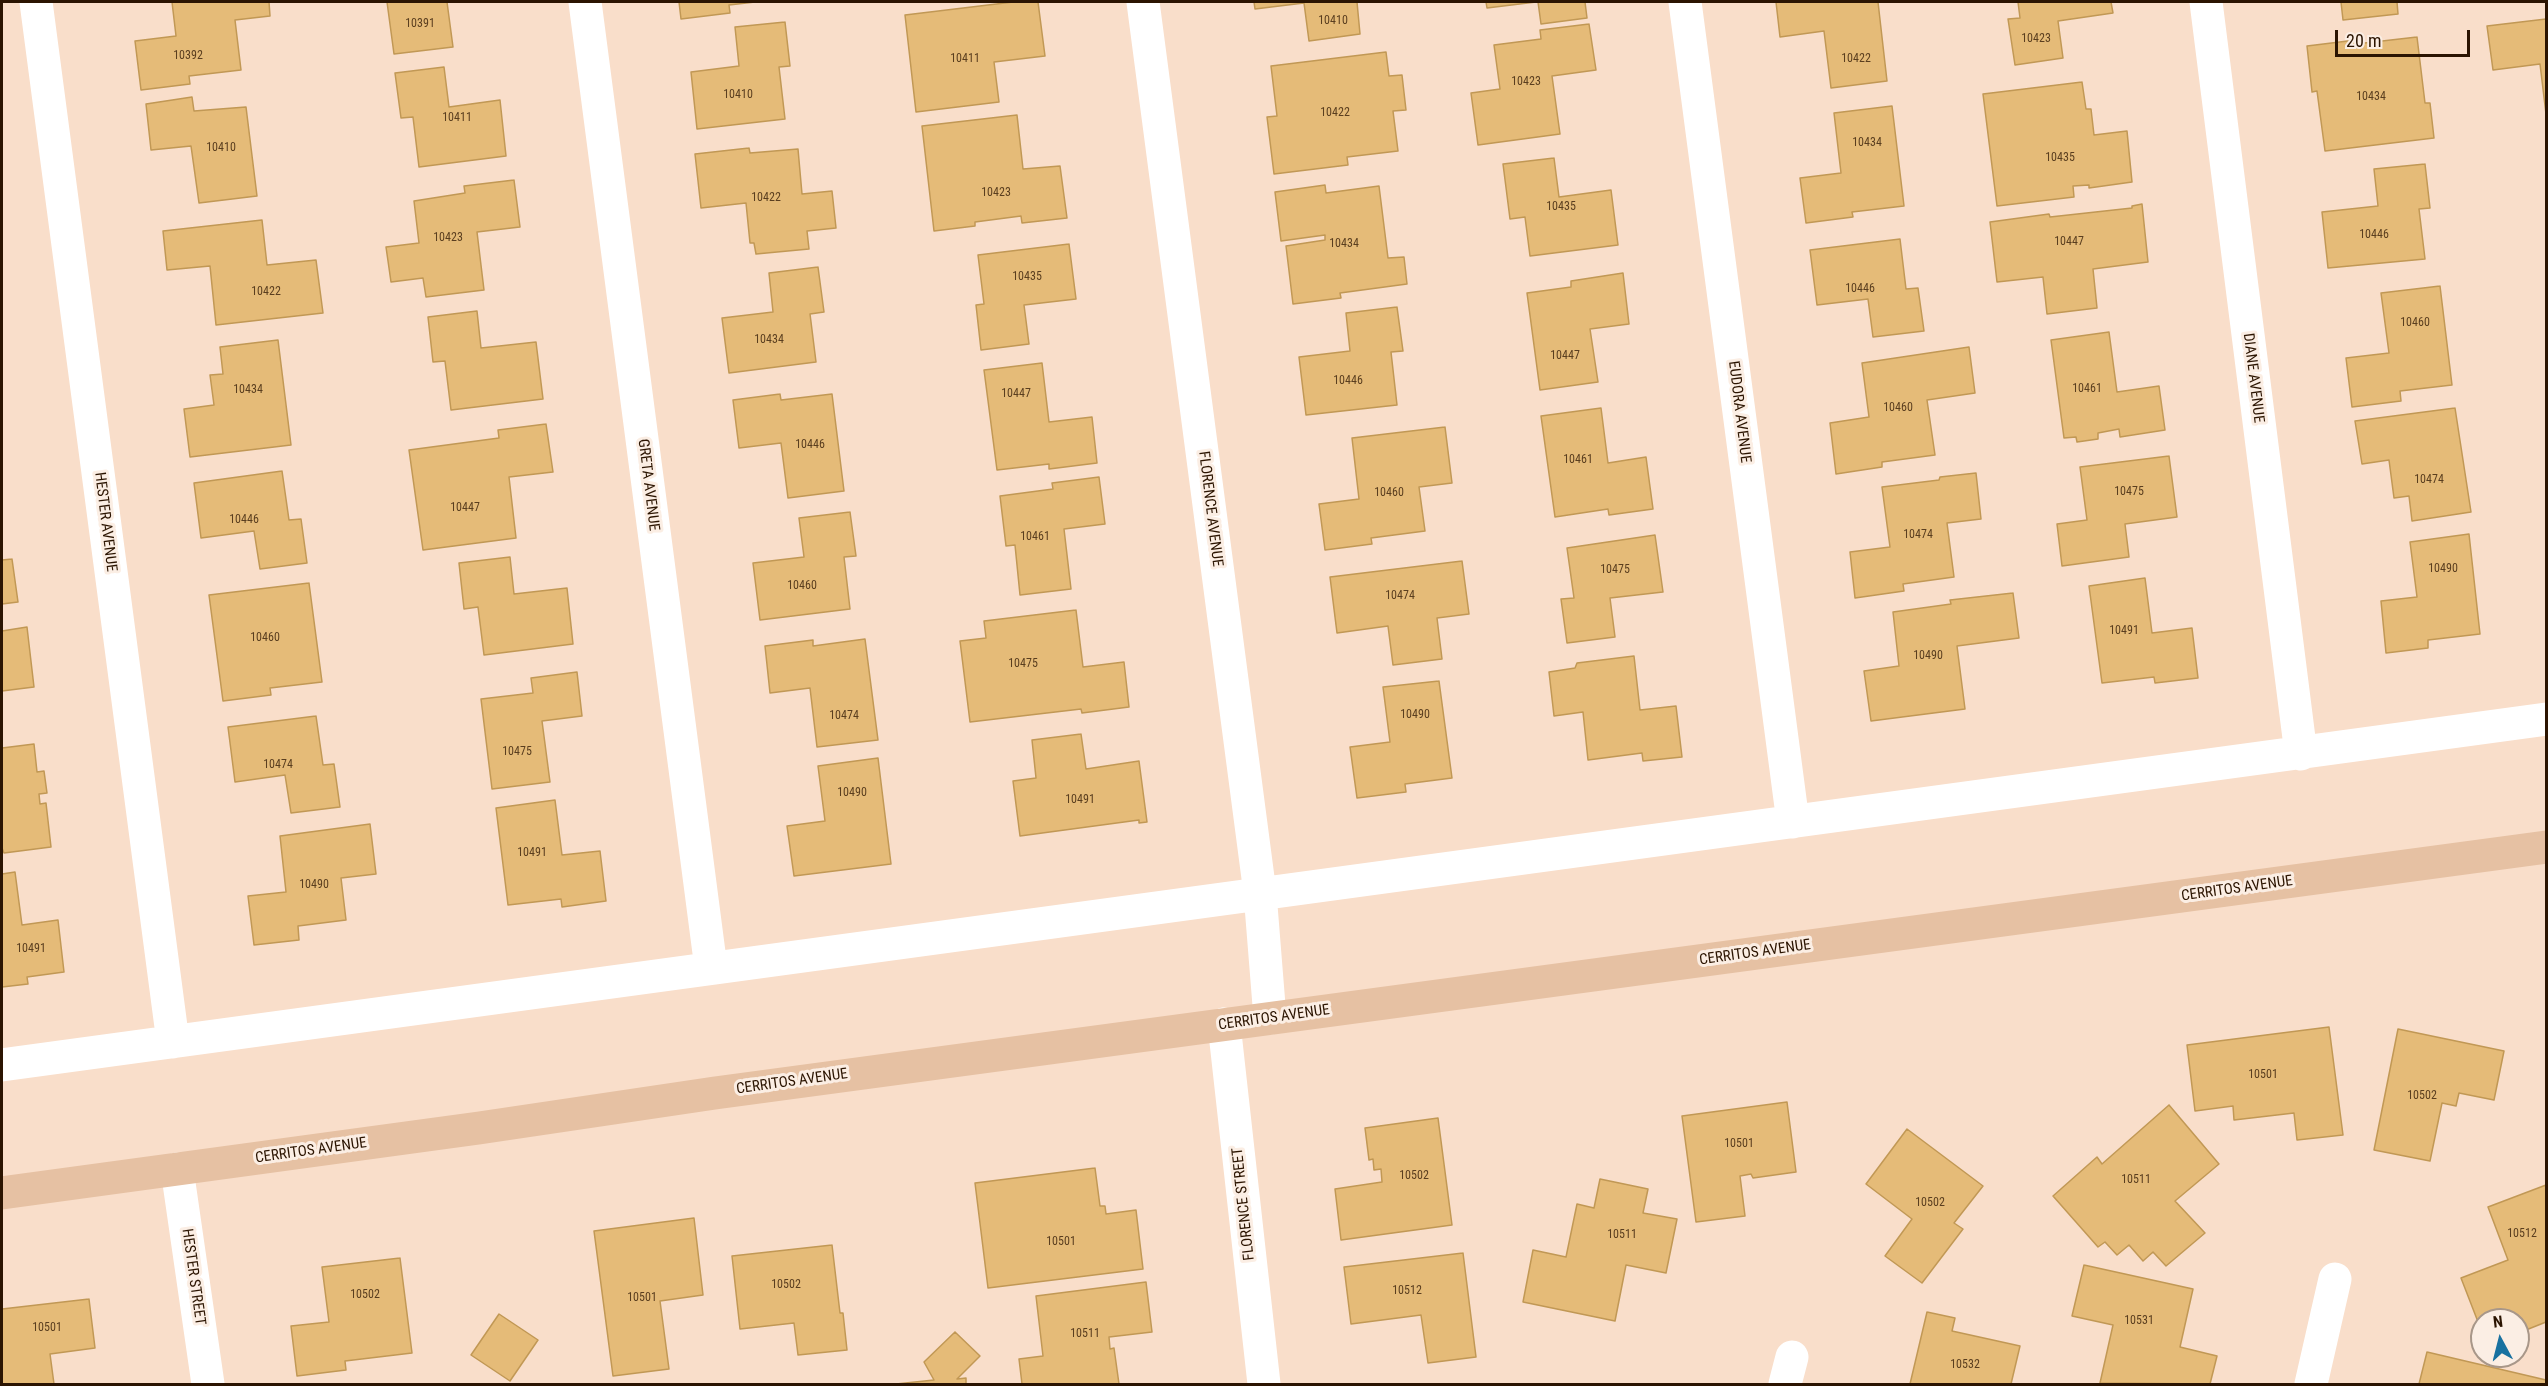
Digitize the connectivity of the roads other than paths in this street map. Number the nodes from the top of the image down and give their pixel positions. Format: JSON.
{"nodes":[{"id":1,"x":36,"y":2,"type":"edge"},
{"id":2,"x":585,"y":2,"type":"edge"},
{"id":3,"x":1143,"y":2,"type":"edge"},
{"id":4,"x":1685,"y":2,"type":"edge"},
{"id":5,"x":2206,"y":2,"type":"edge"},
{"id":6,"x":2547,"y":719,"type":"edge"},
{"id":7,"x":2301,"y":754,"type":"junction"},
{"id":8,"x":1793,"y":822,"type":"junction"},
{"id":9,"x":2547,"y":847,"type":"edge"},
{"id":10,"x":1260,"y":893,"type":"junction"},
{"id":11,"x":711,"y":968,"type":"junction"},
{"id":12,"x":1270,"y":1018,"type":"junction"},
{"id":13,"x":1224,"y":1024,"type":"junction"},
{"id":14,"x":173,"y":1042,"type":"junction"},
{"id":15,"x":2,"y":1065,"type":"edge"},
{"id":16,"x":177,"y":1169,"type":"junction"},
{"id":17,"x":2,"y":1193,"type":"edge"},
{"id":18,"x":2335,"y":1279,"type":"dead end"},
{"id":19,"x":208,"y":1384,"type":"edge"},
{"id":20,"x":1264,"y":1384,"type":"edge"},
{"id":21,"x":2311,"y":1384,"type":"edge"}],
"edges":[{"from":1,"to":14,"type":"street","name":"HESTER AVENUE"},
{"from":2,"to":11,"type":"street","name":"GRETA AVENUE"},
{"from":3,"to":10,"type":"street","name":"FLORENCE AVENUE"},
{"from":4,"to":8,"type":"street","name":"EUDORA AVENUE"},
{"from":5,"to":7,"type":"street","name":"DIANE AVENUE"},
{"from":6,"to":7,"type":"street"},
{"from":7,"to":8,"type":"street"},
{"from":8,"to":10,"type":"street"},
{"from":9,"to":12,"type":"main road","name":"CERRITOS AVENUE"},
{"from":10,"to":11,"type":"street"},
{"from":10,"to":12,"type":"street","name":"FLORENCE AVENUE"},
{"from":11,"to":14,"type":"street"},
{"from":12,"to":13,"type":"main road","name":"CERRITOS AVENUE"},
{"from":13,"to":16,"type":"main road","name":"CERRITOS AVENUE"},
{"from":13,"to":20,"type":"street","name":"FLORENCE STREET"},
{"from":14,"to":15,"type":"street"},
{"from":16,"to":17,"type":"main road","name":"CERRITOS AVENUE"},
{"from":16,"to":19,"type":"street","name":"HESTER STREET"},
{"from":18,"to":21,"type":"street"}]}
